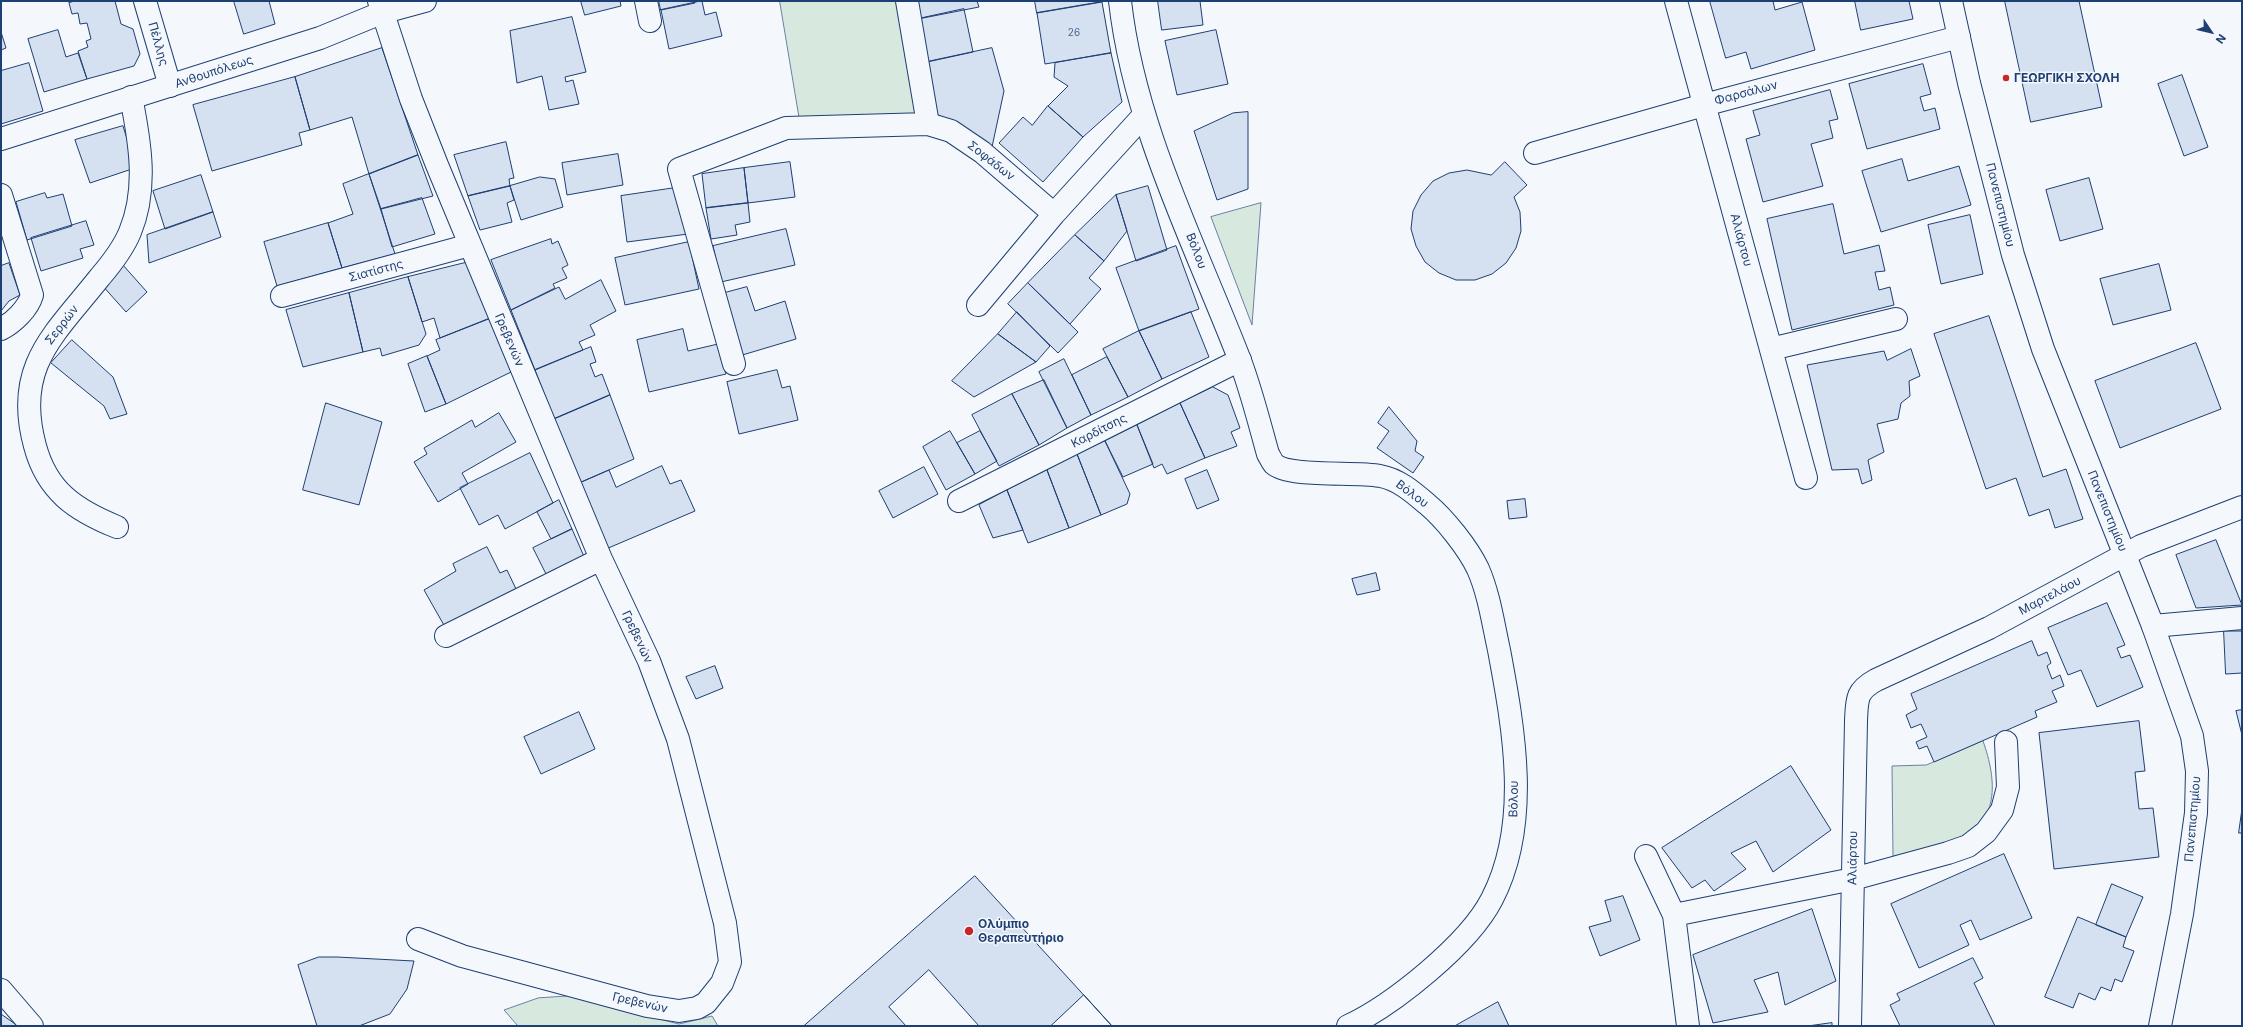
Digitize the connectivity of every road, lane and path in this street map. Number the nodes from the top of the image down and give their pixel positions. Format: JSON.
{"nodes":[{"id":1,"x":145,"y":1,"type":"edge"},
{"id":2,"x":425,"y":1,"type":"edge"},
{"id":3,"x":907,"y":1,"type":"edge"},
{"id":4,"x":1120,"y":1,"type":"edge"},
{"id":5,"x":1676,"y":1,"type":"edge"},
{"id":6,"x":1951,"y":1,"type":"edge"},
{"id":7,"x":380,"y":7,"type":"edge"},
{"id":8,"x":1959,"y":37,"type":"junction"},
{"id":9,"x":170,"y":86,"type":"junction"},
{"id":10,"x":131,"y":98,"type":"junction"},
{"id":11,"x":1704,"y":104,"type":"junction"},
{"id":12,"x":1144,"y":115,"type":"junction"},
{"id":13,"x":928,"y":124,"type":"junction"},
{"id":14,"x":1,"y":139,"type":"edge"},
{"id":15,"x":1535,"y":153,"type":"dead end"},
{"id":16,"x":1,"y":195,"type":"edge"},
{"id":17,"x":1054,"y":214,"type":"junction"},
{"id":18,"x":470,"y":245,"type":"junction"},
{"id":19,"x":282,"y":296,"type":"dead end"},
{"id":20,"x":978,"y":305,"type":"dead end"},
{"id":21,"x":1896,"y":319,"type":"dead end"},
{"id":22,"x":1,"y":329,"type":"edge"},
{"id":23,"x":1771,"y":349,"type":"junction"},
{"id":24,"x":1240,"y":360,"type":"junction"},
{"id":25,"x":734,"y":364,"type":"dead end"},
{"id":26,"x":1806,"y":478,"type":"dead end"},
{"id":27,"x":959,"y":501,"type":"dead end"},
{"id":28,"x":2242,"y":507,"type":"edge"},
{"id":29,"x":117,"y":527,"type":"dead end"},
{"id":30,"x":2124,"y":555,"type":"junction"},
{"id":31,"x":600,"y":558,"type":"junction"},
{"id":32,"x":2242,"y":618,"type":"edge"},
{"id":33,"x":2153,"y":626,"type":"junction"},
{"id":34,"x":446,"y":636,"type":"dead end"},
{"id":35,"x":1861,"y":691,"type":"joint"},
{"id":36,"x":2006,"y":742,"type":"dead end"},
{"id":37,"x":1646,"y":856,"type":"dead end"},
{"id":38,"x":1853,"y":880,"type":"junction"},
{"id":39,"x":1674,"y":915,"type":"junction"},
{"id":40,"x":418,"y":939,"type":"dead end"},
{"id":41,"x":1,"y":990,"type":"edge"},
{"id":42,"x":32,"y":1026,"type":"edge"},
{"id":43,"x":1348,"y":1026,"type":"edge"},
{"id":44,"x":1688,"y":1026,"type":"edge"},
{"id":45,"x":1850,"y":1026,"type":"edge"},
{"id":46,"x":2160,"y":1026,"type":"edge"}],
"edges":[{"from":1,"to":9,"type":"street","name":"Πέλλης"},
{"from":2,"to":7,"type":"street","name":"Ανθουπόλεως"},
{"from":3,"to":13,"type":"street"},
{"from":4,"to":12,"type":"street","name":"Βόλου"},
{"from":5,"to":11,"type":"street","name":"Αλιάρτου"},
{"from":6,"to":8,"type":"street","name":"Πανεπιστημίου"},
{"from":7,"to":9,"type":"street","name":"Ανθουπόλεως"},
{"from":7,"to":18,"type":"street","name":"Γρεβενών"},
{"from":8,"to":11,"type":"street","name":"Φαρσάλων"},
{"from":8,"to":30,"type":"street","name":"Πανεπιστημίου"},
{"from":9,"to":10,"type":"street","name":"Ανθουπόλεως"},
{"from":10,"to":14,"type":"street","name":"Ανθουπόλεως"},
{"from":10,"to":29,"type":"street","name":"Σερρών"},
{"from":11,"to":15,"type":"street","name":"Φαρσάλων"},
{"from":11,"to":23,"type":"street","name":"Αλιάρτου"},
{"from":12,"to":17,"type":"street"},
{"from":12,"to":24,"type":"street","name":"Βόλου"},
{"from":13,"to":17,"type":"street","name":"Σοφάδων"},
{"from":13,"to":25,"type":"street","name":"Σοφάδων"},
{"from":16,"to":22,"type":"street"},
{"from":17,"to":20,"type":"street"},
{"from":18,"to":19,"type":"street","name":"Σιατίστης"},
{"from":18,"to":31,"type":"street","name":"Γρεβενών"},
{"from":21,"to":23,"type":"street"},
{"from":23,"to":26,"type":"street","name":"Αλιάρτου"},
{"from":24,"to":27,"type":"street","name":"Καρδίτσης"},
{"from":24,"to":43,"type":"street","name":"Βόλου"},
{"from":28,"to":30,"type":"street","name":"Μαρτελάου"},
{"from":30,"to":33,"type":"street","name":"Πανεπιστημίου"},
{"from":30,"to":35,"type":"street","name":"Μαρτελάου"},
{"from":31,"to":34,"type":"street"},
{"from":31,"to":40,"type":"street","name":"Γρεβενών"},
{"from":32,"to":33,"type":"street"},
{"from":33,"to":46,"type":"street","name":"Πανεπιστημίου"},
{"from":35,"to":38,"type":"street","name":"Αλιάρτου"},
{"from":36,"to":38,"type":"street"},
{"from":37,"to":39,"type":"street"},
{"from":38,"to":39,"type":"street"},
{"from":38,"to":45,"type":"street","name":"Αλιάρτου"},
{"from":39,"to":44,"type":"street"},
{"from":41,"to":42,"type":"street"}]}
